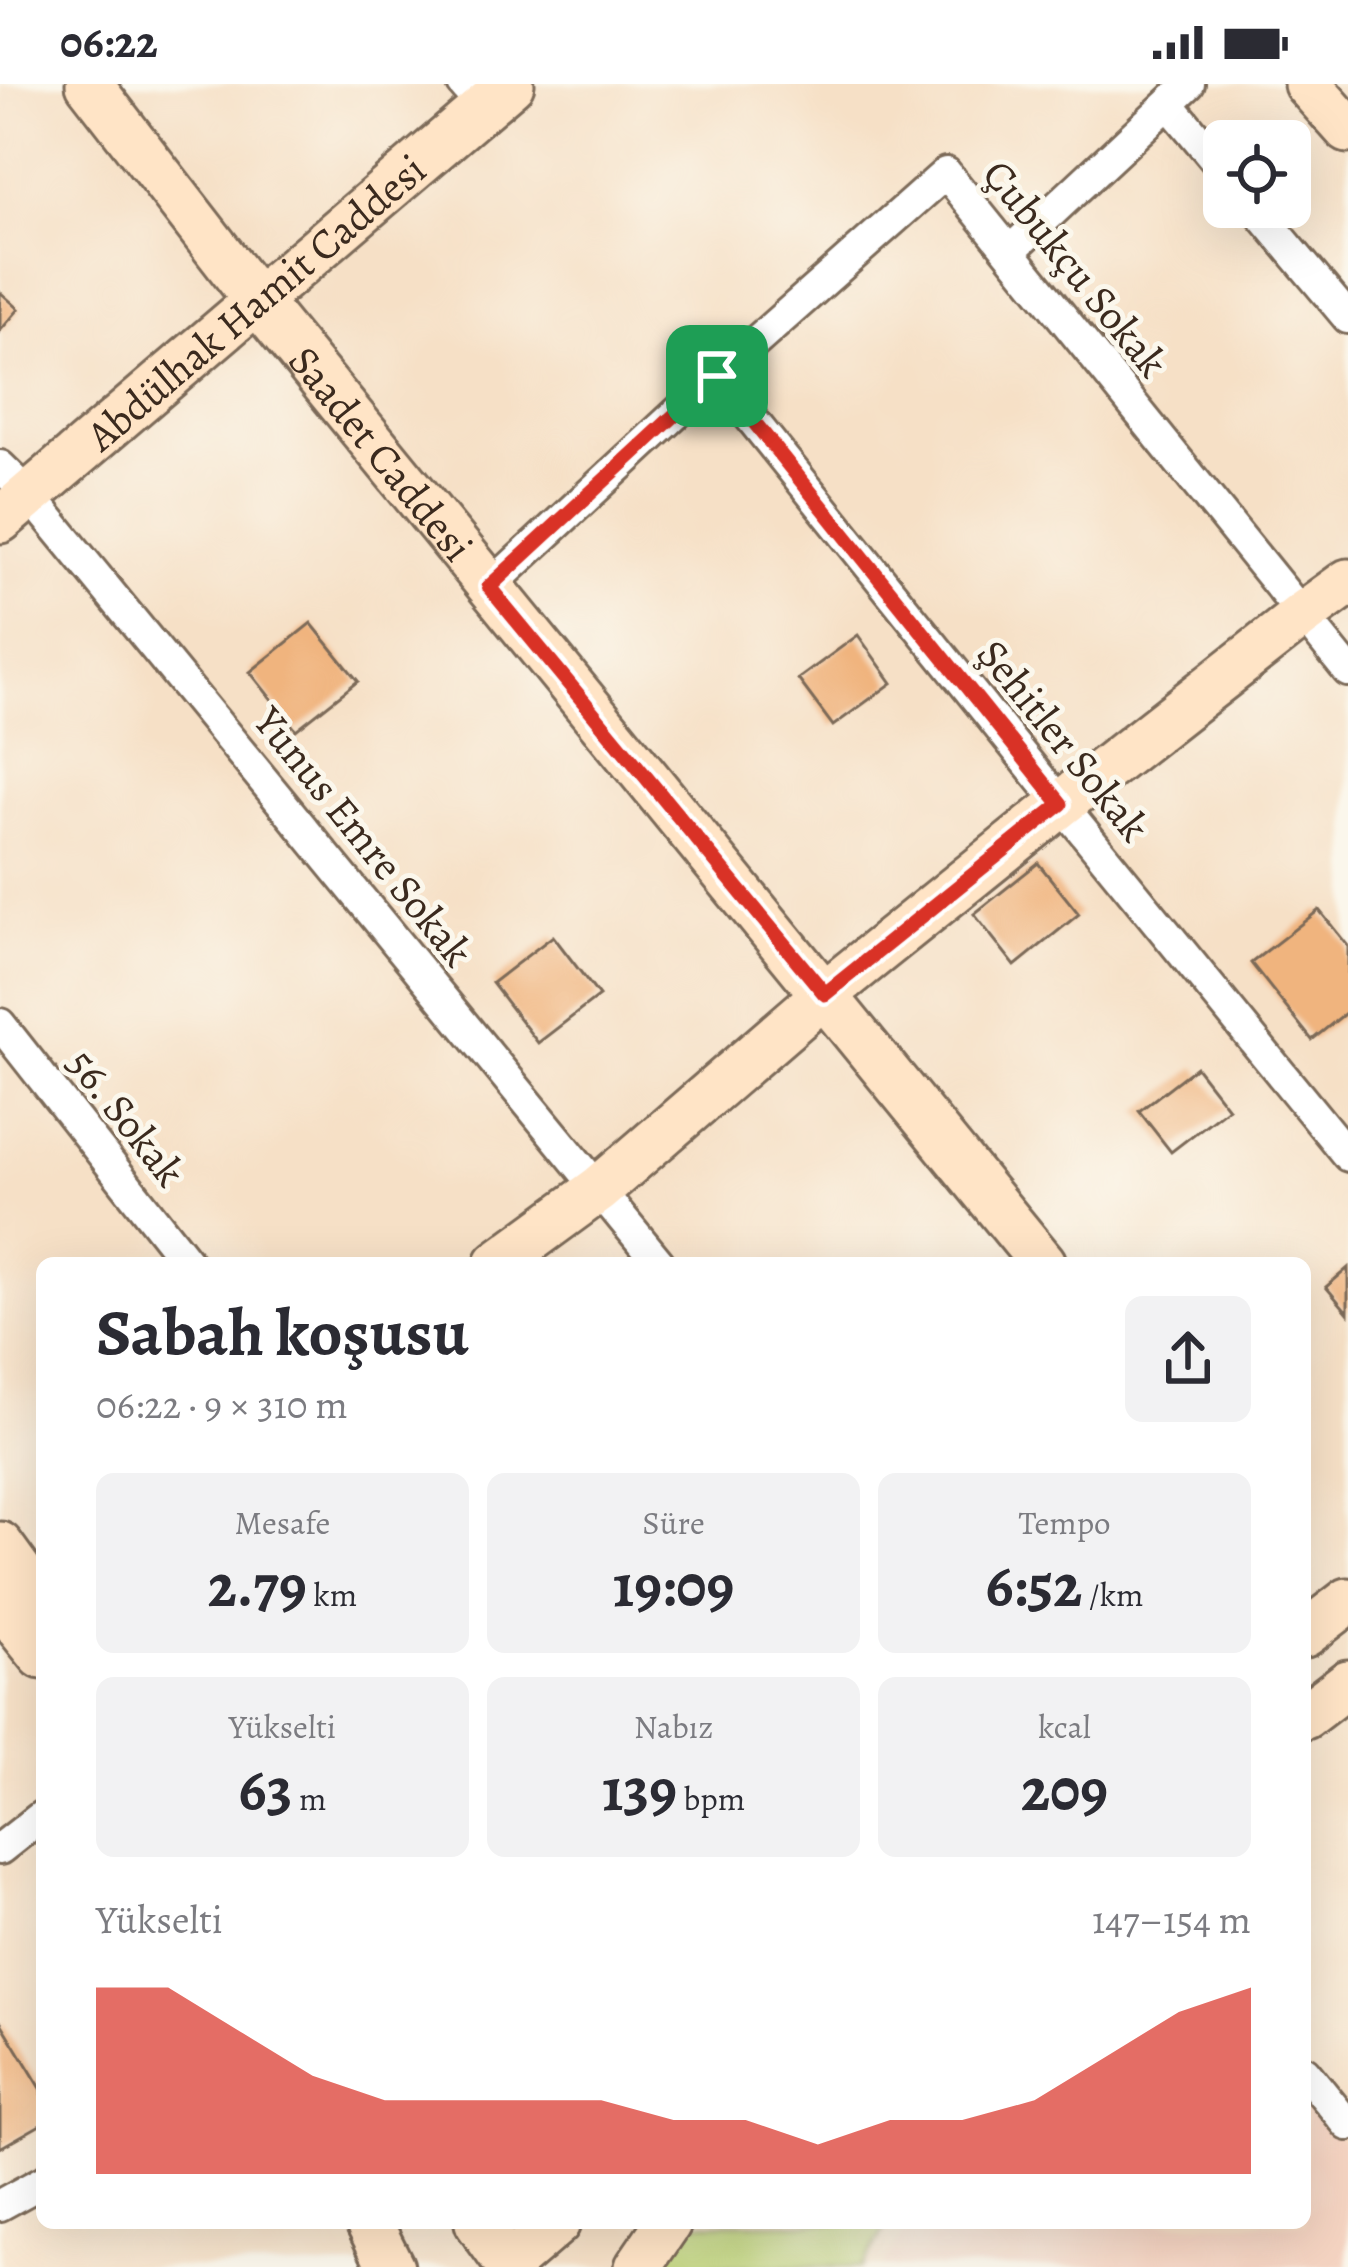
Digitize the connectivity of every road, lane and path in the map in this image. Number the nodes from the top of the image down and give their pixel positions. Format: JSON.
{"nodes":[{"id":1,"x":89,"y":84,"type":"edge"},
{"id":2,"x":1306,"y":84,"type":"edge"},
{"id":3,"x":486,"y":92,"type":"edge"},
{"id":4,"x":1179,"y":94,"type":"edge"},
{"id":5,"x":1348,"y":130,"type":"edge"},
{"id":6,"x":1203,"y":135,"type":"edge"},
{"id":7,"x":1273,"y":228,"type":"edge"},
{"id":8,"x":1010,"y":251,"type":"junction"},
{"id":9,"x":257,"y":301,"type":"junction"},
{"id":10,"x":1348,"y":318,"type":"edge"},
{"id":11,"x":717,"y":376,"type":"junction"},
{"id":12,"x":9,"y":493,"type":"edge"},
{"id":13,"x":1348,"y":582,"type":"edge"},
{"id":14,"x":489,"y":587,"type":"junction"},
{"id":15,"x":1301,"y":616,"type":"junction"},
{"id":16,"x":1348,"y":671,"type":"edge"},
{"id":17,"x":1061,"y":804,"type":"junction"},
{"id":18,"x":825,"y":994,"type":"junction"},
{"id":19,"x":0,"y":1024,"type":"edge"},
{"id":20,"x":1348,"y":1156,"type":"edge"},
{"id":21,"x":599,"y":1189,"type":"junction"},
{"id":22,"x":183,"y":1257,"type":"edge"},
{"id":23,"x":507,"y":1257,"type":"edge"},
{"id":24,"x":654,"y":1257,"type":"edge"},
{"id":25,"x":1038,"y":1257,"type":"edge"},
{"id":26,"x":0,"y":1544,"type":"edge"},
{"id":27,"x":26,"y":1629,"type":"edge"},
{"id":28,"x":1348,"y":1683,"type":"edge"},
{"id":29,"x":1311,"y":1711,"type":"edge"},
{"id":30,"x":36,"y":1821,"type":"edge"},
{"id":31,"x":0,"y":1849,"type":"edge"},
{"id":32,"x":1311,"y":2079,"type":"edge"},
{"id":33,"x":1348,"y":2125,"type":"edge"},
{"id":34,"x":36,"y":2185,"type":"edge"},
{"id":35,"x":0,"y":2205,"type":"edge"},
{"id":36,"x":372,"y":2229,"type":"edge"},
{"id":37,"x":481,"y":2229,"type":"edge"},
{"id":38,"x":548,"y":2229,"type":"edge"},
{"id":39,"x":664,"y":2229,"type":"edge"},
{"id":40,"x":500,"y":2266,"type":"edge"},
{"id":41,"x":391,"y":2267,"type":"edge"},
{"id":42,"x":638,"y":2267,"type":"edge"}],
"edges":[{"from":1,"to":9,"type":"main road","name":"Saadet Caddesi"},
{"from":2,"to":5,"type":"main road"},
{"from":3,"to":9,"type":"main road","name":"Abdülhak Hamit Caddesi"},
{"from":4,"to":6,"type":"street"},
{"from":4,"to":8,"type":"street"},
{"from":7,"to":10,"type":"street"},
{"from":8,"to":11,"type":"street","name":"Çubukçu Sokak"},
{"from":8,"to":15,"type":"street","name":"Çubukçu Sokak"},
{"from":9,"to":12,"type":"main road","name":"Abdülhak Hamit Caddesi"},
{"from":9,"to":14,"type":"main road","name":"Saadet Caddesi"},
{"from":11,"to":14,"type":"street","name":"Çubukçu Sokak"},
{"from":11,"to":17,"type":"street","name":"Şehitler Sokak"},
{"from":12,"to":21,"type":"street","name":"Yunus Emre Sokak"},
{"from":13,"to":15,"type":"main road"},
{"from":14,"to":18,"type":"main road","name":"Saadet Caddesi"},
{"from":15,"to":16,"type":"street","name":"Çubukçu Sokak"},
{"from":15,"to":17,"type":"main road"},
{"from":17,"to":18,"type":"main road"},
{"from":17,"to":20,"type":"street","name":"Şehitler Sokak"},
{"from":18,"to":21,"type":"main road"},
{"from":18,"to":25,"type":"main road","name":"Saadet Caddesi"},
{"from":19,"to":22,"type":"street","name":"56. Sokak"},
{"from":21,"to":23,"type":"main road"},
{"from":21,"to":24,"type":"street","name":"Yunus Emre Sokak"},
{"from":26,"to":27,"type":"main road"},
{"from":28,"to":29,"type":"main road"},
{"from":30,"to":31,"type":"street"},
{"from":32,"to":33,"type":"street"},
{"from":34,"to":35,"type":"street"},
{"from":36,"to":41,"type":"main road"},
{"from":37,"to":40,"type":"main road"},
{"from":38,"to":40,"type":"main road"},
{"from":39,"to":42,"type":"main road"}]}
